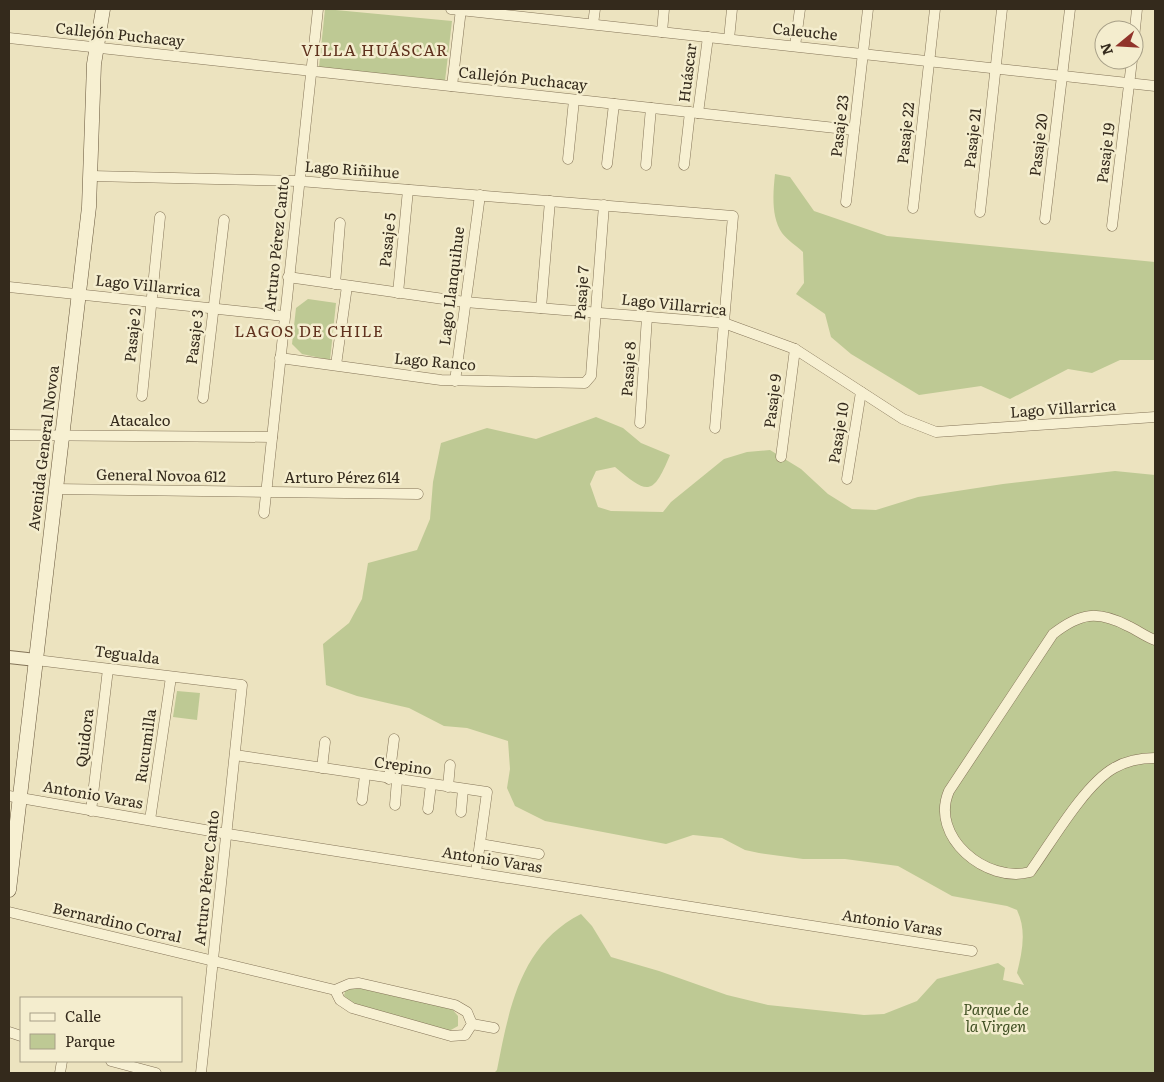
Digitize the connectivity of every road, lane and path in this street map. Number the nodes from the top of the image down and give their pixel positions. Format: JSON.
{"nodes":[{"id":1,"x":103,"y":9,"type":"edge"},
{"id":2,"x":318,"y":9,"type":"edge"},
{"id":3,"x":457,"y":9,"type":"edge"},
{"id":4,"x":595,"y":9,"type":"edge"},
{"id":5,"x":664,"y":9,"type":"edge"},
{"id":6,"x":732,"y":9,"type":"edge"},
{"id":7,"x":800,"y":9,"type":"edge"},
{"id":8,"x":868,"y":9,"type":"edge"},
{"id":9,"x":934,"y":9,"type":"edge"},
{"id":10,"x":1002,"y":9,"type":"edge"},
{"id":11,"x":1070,"y":9,"type":"edge"},
{"id":12,"x":528,"y":13,"type":"edge"},
{"id":13,"x":593,"y":24,"type":"junction"},
{"id":14,"x":662,"y":32,"type":"junction"},
{"id":15,"x":708,"y":37,"type":"junction"},
{"id":16,"x":9,"y":38,"type":"edge"},
{"id":17,"x":730,"y":39,"type":"junction"},
{"id":18,"x":795,"y":46,"type":"junction"},
{"id":19,"x":96,"y":47,"type":"junction"},
{"id":20,"x":863,"y":54,"type":"junction"},
{"id":21,"x":929,"y":61,"type":"junction"},
{"id":22,"x":996,"y":68,"type":"junction"},
{"id":23,"x":1131,"y":70,"type":"edge"},
{"id":24,"x":312,"y":71,"type":"junction"},
{"id":25,"x":1062,"y":76,"type":"junction"},
{"id":26,"x":1129,"y":83,"type":"junction"},
{"id":27,"x":452,"y":86,"type":"junction"},
{"id":28,"x":1155,"y":86,"type":"edge"},
{"id":29,"x":574,"y":100,"type":"junction"},
{"id":30,"x":614,"y":104,"type":"junction"},
{"id":31,"x":651,"y":108,"type":"junction"},
{"id":32,"x":694,"y":113,"type":"junction"},
{"id":33,"x":854,"y":130,"type":"junction"},
{"id":34,"x":568,"y":159,"type":"dead end"},
{"id":35,"x":607,"y":164,"type":"dead end"},
{"id":36,"x":646,"y":165,"type":"dead end"},
{"id":37,"x":684,"y":165,"type":"dead end"},
{"id":38,"x":92,"y":176,"type":"junction"},
{"id":39,"x":299,"y":181,"type":"junction"},
{"id":40,"x":408,"y":190,"type":"junction"},
{"id":41,"x":480,"y":195,"type":"junction"},
{"id":42,"x":550,"y":201,"type":"junction"},
{"id":43,"x":846,"y":202,"type":"dead end"},
{"id":44,"x":604,"y":205,"type":"junction"},
{"id":45,"x":913,"y":208,"type":"dead end"},
{"id":46,"x":980,"y":212,"type":"dead end"},
{"id":47,"x":160,"y":217,"type":"dead end"},
{"id":48,"x":1045,"y":219,"type":"dead end"},
{"id":49,"x":224,"y":220,"type":"dead end"},
{"id":50,"x":340,"y":223,"type":"dead end"},
{"id":51,"x":1112,"y":226,"type":"dead end"},
{"id":52,"x":288,"y":277,"type":"junction"},
{"id":53,"x":313,"y":281,"type":"junction"},
{"id":54,"x":335,"y":284,"type":"junction"},
{"id":55,"x":347,"y":286,"type":"junction"},
{"id":56,"x":9,"y":287,"type":"edge"},
{"id":57,"x":398,"y":293,"type":"junction"},
{"id":58,"x":79,"y":294,"type":"junction"},
{"id":59,"x":286,"y":297,"type":"junction"},
{"id":60,"x":152,"y":302,"type":"junction"},
{"id":61,"x":465,"y":302,"type":"junction"},
{"id":62,"x":214,"y":308,"type":"junction"},
{"id":63,"x":541,"y":308,"type":"junction"},
{"id":64,"x":596,"y":313,"type":"junction"},
{"id":65,"x":284,"y":316,"type":"junction"},
{"id":66,"x":647,"y":317,"type":"junction"},
{"id":67,"x":724,"y":323,"type":"junction"},
{"id":68,"x":795,"y":349,"type":"junction"},
{"id":69,"x":280,"y":358,"type":"junction"},
{"id":70,"x":336,"y":366,"type":"junction"},
{"id":71,"x":455,"y":381,"type":"junction"},
{"id":72,"x":588,"y":382,"type":"joint"},
{"id":73,"x":862,"y":392,"type":"junction"},
{"id":74,"x":142,"y":396,"type":"dead end"},
{"id":75,"x":203,"y":398,"type":"dead end"},
{"id":76,"x":1155,"y":417,"type":"edge"},
{"id":77,"x":640,"y":423,"type":"dead end"},
{"id":78,"x":715,"y":428,"type":"dead end"},
{"id":79,"x":9,"y":435,"type":"edge"},
{"id":80,"x":62,"y":436,"type":"junction"},
{"id":81,"x":272,"y":437,"type":"junction"},
{"id":82,"x":781,"y":457,"type":"dead end"},
{"id":83,"x":847,"y":479,"type":"dead end"},
{"id":84,"x":56,"y":488,"type":"junction"},
{"id":85,"x":266,"y":493,"type":"junction"},
{"id":86,"x":418,"y":494,"type":"dead end"},
{"id":87,"x":264,"y":513,"type":"dead end"},
{"id":88,"x":1155,"y":640,"type":"edge"},
{"id":89,"x":9,"y":657,"type":"edge"},
{"id":90,"x":36,"y":660,"type":"junction"},
{"id":91,"x":108,"y":669,"type":"junction"},
{"id":92,"x":171,"y":677,"type":"junction"},
{"id":93,"x":242,"y":685,"type":"joint"},
{"id":94,"x":394,"y":740,"type":"dead end"},
{"id":95,"x":325,"y":742,"type":"dead end"},
{"id":96,"x":235,"y":755,"type":"junction"},
{"id":97,"x":1155,"y":758,"type":"edge"},
{"id":98,"x":450,"y":765,"type":"dead end"},
{"id":99,"x":322,"y":768,"type":"junction"},
{"id":100,"x":365,"y":775,"type":"junction"},
{"id":101,"x":393,"y":779,"type":"junction"},
{"id":102,"x":431,"y":784,"type":"junction"},
{"id":103,"x":448,"y":787,"type":"junction"},
{"id":104,"x":463,"y":789,"type":"junction"},
{"id":105,"x":14,"y":797,"type":"edge"},
{"id":106,"x":362,"y":800,"type":"dead end"},
{"id":107,"x":394,"y":805,"type":"dead end"},
{"id":108,"x":428,"y":809,"type":"dead end"},
{"id":109,"x":91,"y":811,"type":"junction"},
{"id":110,"x":461,"y":812,"type":"dead end"},
{"id":111,"x":150,"y":820,"type":"junction"},
{"id":112,"x":228,"y":834,"type":"junction"},
{"id":113,"x":480,"y":844,"type":"junction"},
{"id":114,"x":539,"y":854,"type":"dead end"},
{"id":115,"x":476,"y":872,"type":"junction"},
{"id":116,"x":9,"y":890,"type":"edge"},
{"id":117,"x":9,"y":912,"type":"edge"},
{"id":118,"x":972,"y":950,"type":"dead end"},
{"id":119,"x":213,"y":961,"type":"junction"},
{"id":120,"x":336,"y":990,"type":"junction"},
{"id":121,"x":472,"y":1024,"type":"junction"},
{"id":122,"x":494,"y":1028,"type":"dead end"},
{"id":123,"x":115,"y":1062,"type":"edge"},
{"id":124,"x":156,"y":1073,"type":"edge"},
{"id":125,"x":201,"y":1073,"type":"edge"}],
"edges":[{"from":1,"to":19,"type":"main road","name":"Avenida General Novoa"},
{"from":2,"to":24,"type":"street","name":"Arturo Pérez Canto"},
{"from":3,"to":12,"type":"street","name":"Caleuche"},
{"from":3,"to":27,"type":"street"},
{"from":4,"to":13,"type":"street"},
{"from":5,"to":14,"type":"street"},
{"from":6,"to":17,"type":"street"},
{"from":7,"to":18,"type":"street"},
{"from":8,"to":20,"type":"street"},
{"from":9,"to":21,"type":"street"},
{"from":10,"to":22,"type":"street"},
{"from":11,"to":25,"type":"street","name":"Pasaje 20"},
{"from":12,"to":13,"type":"street","name":"Caleuche"},
{"from":13,"to":14,"type":"street","name":"Caleuche"},
{"from":14,"to":15,"type":"street","name":"Caleuche"},
{"from":15,"to":17,"type":"street","name":"Caleuche"},
{"from":15,"to":32,"type":"street","name":"Huáscar"},
{"from":16,"to":19,"type":"street","name":"Callejón Puchacay"},
{"from":17,"to":18,"type":"street","name":"Caleuche"},
{"from":18,"to":20,"type":"street","name":"Caleuche"},
{"from":19,"to":24,"type":"street","name":"Callejón Puchacay"},
{"from":19,"to":38,"type":"main road","name":"Avenida General Novoa"},
{"from":20,"to":21,"type":"street","name":"Caleuche"},
{"from":20,"to":33,"type":"street","name":"Pasaje 23"},
{"from":21,"to":22,"type":"street","name":"Caleuche"},
{"from":21,"to":45,"type":"street","name":"Pasaje 22"},
{"from":22,"to":25,"type":"street","name":"Caleuche"},
{"from":22,"to":46,"type":"street","name":"Pasaje 21"},
{"from":23,"to":26,"type":"street","name":"Pasaje 19"},
{"from":24,"to":27,"type":"street","name":"Callejón Puchacay"},
{"from":24,"to":39,"type":"street","name":"Arturo Pérez Canto"},
{"from":25,"to":26,"type":"street","name":"Caleuche"},
{"from":25,"to":48,"type":"street","name":"Pasaje 20"},
{"from":26,"to":28,"type":"street","name":"Caleuche"},
{"from":26,"to":51,"type":"street","name":"Pasaje 19"},
{"from":27,"to":29,"type":"street","name":"Callejón Puchacay"},
{"from":29,"to":30,"type":"street","name":"Callejón Puchacay"},
{"from":29,"to":34,"type":"street"},
{"from":30,"to":31,"type":"street","name":"Callejón Puchacay"},
{"from":30,"to":35,"type":"street"},
{"from":31,"to":32,"type":"street","name":"Callejón Puchacay"},
{"from":31,"to":36,"type":"street"},
{"from":32,"to":33,"type":"street","name":"Callejón Puchacay"},
{"from":32,"to":37,"type":"street","name":"Huáscar"},
{"from":33,"to":43,"type":"street","name":"Pasaje 23"},
{"from":38,"to":39,"type":"street","name":"Lago Riñihue"},
{"from":38,"to":58,"type":"main road","name":"Avenida General Novoa"},
{"from":39,"to":40,"type":"street","name":"Lago Riñihue"},
{"from":39,"to":52,"type":"street","name":"Arturo Pérez Canto"},
{"from":40,"to":41,"type":"street","name":"Lago Riñihue"},
{"from":40,"to":57,"type":"street","name":"Pasaje 5"},
{"from":41,"to":42,"type":"street","name":"Lago Riñihue"},
{"from":41,"to":61,"type":"street","name":"Lago Llanquihue"},
{"from":42,"to":44,"type":"street","name":"Lago Riñihue"},
{"from":42,"to":63,"type":"street"},
{"from":44,"to":64,"type":"street","name":"Pasaje 7"},
{"from":44,"to":67,"type":"street","name":"Lago Riñihue"},
{"from":47,"to":60,"type":"street","name":"Pasaje 2"},
{"from":49,"to":62,"type":"street","name":"Pasaje 3"},
{"from":50,"to":54,"type":"street"},
{"from":52,"to":53,"type":"street","name":"Lago Villarrica"},
{"from":52,"to":59,"type":"street","name":"Arturo Pérez Canto"},
{"from":53,"to":54,"type":"street","name":"Lago Villarrica"},
{"from":53,"to":59,"type":"street"},
{"from":54,"to":55,"type":"street","name":"Lago Villarrica"},
{"from":55,"to":57,"type":"street","name":"Lago Villarrica"},
{"from":55,"to":70,"type":"street"},
{"from":56,"to":58,"type":"street","name":"Lago Villarrica"},
{"from":57,"to":61,"type":"street","name":"Lago Villarrica"},
{"from":58,"to":60,"type":"street","name":"Lago Villarrica"},
{"from":58,"to":80,"type":"main road","name":"Avenida General Novoa"},
{"from":59,"to":65,"type":"street","name":"Arturo Pérez Canto"},
{"from":60,"to":62,"type":"street","name":"Lago Villarrica"},
{"from":60,"to":74,"type":"street","name":"Pasaje 2"},
{"from":61,"to":63,"type":"street","name":"Lago Villarrica"},
{"from":61,"to":71,"type":"street","name":"Lago Llanquihue"},
{"from":62,"to":65,"type":"street","name":"Lago Villarrica"},
{"from":62,"to":75,"type":"street","name":"Pasaje 3"},
{"from":63,"to":64,"type":"street","name":"Lago Villarrica"},
{"from":64,"to":66,"type":"street","name":"Lago Villarrica"},
{"from":64,"to":72,"type":"street","name":"Pasaje 7"},
{"from":65,"to":69,"type":"street","name":"Arturo Pérez Canto"},
{"from":66,"to":67,"type":"street","name":"Lago Villarrica"},
{"from":66,"to":77,"type":"street","name":"Pasaje 8"},
{"from":67,"to":68,"type":"street","name":"Lago Villarrica"},
{"from":67,"to":78,"type":"street"},
{"from":68,"to":73,"type":"street","name":"Lago Villarrica"},
{"from":68,"to":82,"type":"street","name":"Pasaje 9"},
{"from":69,"to":70,"type":"street","name":"Lago Ranco"},
{"from":69,"to":81,"type":"street","name":"Arturo Pérez Canto"},
{"from":70,"to":71,"type":"street","name":"Lago Ranco"},
{"from":71,"to":72,"type":"street","name":"Lago Ranco"},
{"from":73,"to":76,"type":"street","name":"Lago Villarrica"},
{"from":73,"to":83,"type":"street","name":"Pasaje 10"},
{"from":79,"to":80,"type":"street","name":"Atacalco"},
{"from":80,"to":81,"type":"street","name":"Atacalco"},
{"from":80,"to":84,"type":"main road","name":"Avenida General Novoa"},
{"from":81,"to":85,"type":"street","name":"Arturo Pérez Canto"},
{"from":84,"to":85,"type":"street","name":"General Novoa 612"},
{"from":84,"to":90,"type":"main road","name":"Avenida General Novoa"},
{"from":85,"to":86,"type":"street","name":"Arturo Pérez 614"},
{"from":85,"to":87,"type":"street","name":"Arturo Pérez Canto"},
{"from":88,"to":97,"type":"street"},
{"from":89,"to":90,"type":"street","name":"Tegualda"},
{"from":90,"to":91,"type":"street","name":"Tegualda"},
{"from":90,"to":105,"type":"main road","name":"Avenida General Novoa"},
{"from":91,"to":92,"type":"street","name":"Tegualda"},
{"from":91,"to":109,"type":"street","name":"Quidora"},
{"from":92,"to":93,"type":"street","name":"Tegualda"},
{"from":92,"to":111,"type":"street","name":"Rucumilla"},
{"from":93,"to":96,"type":"street","name":"Arturo Pérez Canto"},
{"from":94,"to":101,"type":"street"},
{"from":95,"to":99,"type":"street"},
{"from":96,"to":99,"type":"street","name":"Crepino"},
{"from":96,"to":112,"type":"street","name":"Arturo Pérez Canto"},
{"from":98,"to":103,"type":"street"},
{"from":99,"to":100,"type":"street","name":"Crepino"},
{"from":100,"to":101,"type":"street","name":"Crepino"},
{"from":100,"to":106,"type":"street"},
{"from":101,"to":102,"type":"street","name":"Crepino"},
{"from":101,"to":107,"type":"street"},
{"from":102,"to":103,"type":"street","name":"Crepino"},
{"from":102,"to":108,"type":"street"},
{"from":103,"to":104,"type":"street","name":"Crepino"},
{"from":104,"to":110,"type":"street"},
{"from":104,"to":113,"type":"street","name":"Crepino"},
{"from":105,"to":109,"type":"street","name":"Antonio Varas"},
{"from":105,"to":116,"type":"main road","name":"Avenida General Novoa"},
{"from":109,"to":111,"type":"street","name":"Antonio Varas"},
{"from":111,"to":112,"type":"street","name":"Antonio Varas"},
{"from":112,"to":115,"type":"street","name":"Antonio Varas"},
{"from":112,"to":119,"type":"street","name":"Arturo Pérez Canto"},
{"from":113,"to":114,"type":"street"},
{"from":113,"to":115,"type":"street","name":"Crepino"},
{"from":115,"to":118,"type":"street","name":"Antonio Varas"},
{"from":117,"to":119,"type":"street","name":"Bernardino Corral"},
{"from":119,"to":120,"type":"street","name":"Bernardino Corral"},
{"from":119,"to":125,"type":"street","name":"Arturo Pérez Canto"},
{"from":120,"to":121,"type":"street","name":"Bernardino Corral"},
{"from":120,"to":121,"type":"street"},
{"from":121,"to":122,"type":"street"},
{"from":123,"to":124,"type":"street"}]}
